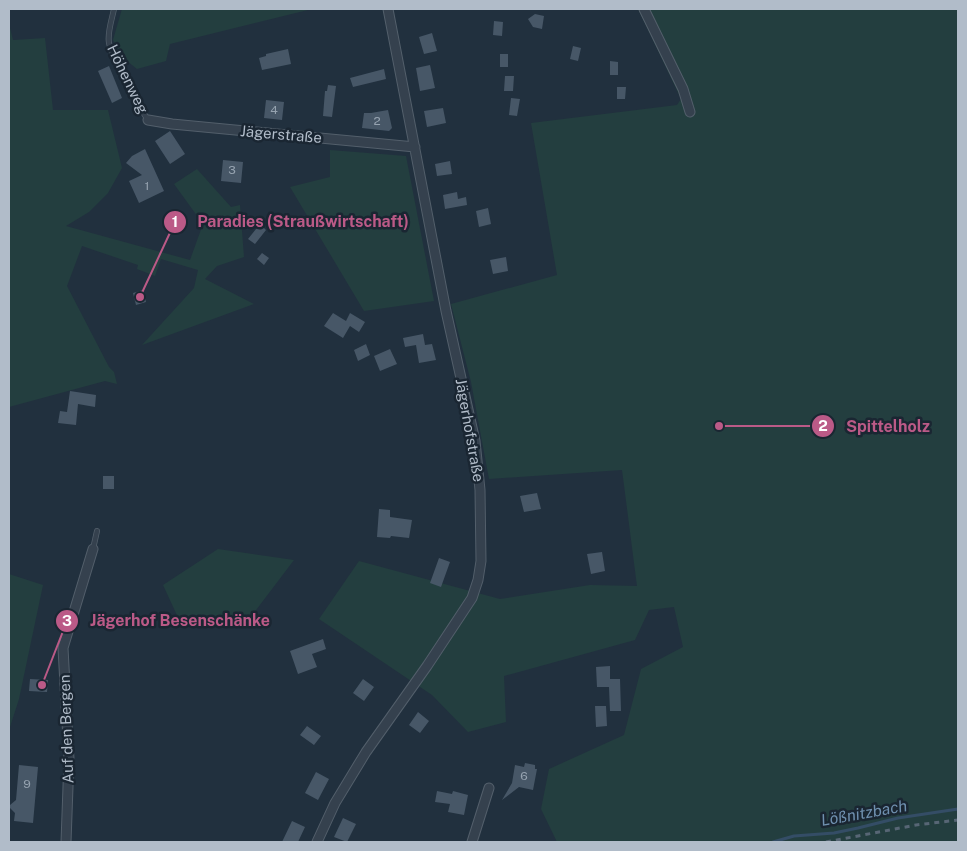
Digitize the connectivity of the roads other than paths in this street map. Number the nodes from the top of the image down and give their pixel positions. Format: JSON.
{"nodes":[{"id":1,"x":114,"y":9,"type":"edge"},
{"id":2,"x":388,"y":9,"type":"edge"},
{"id":3,"x":644,"y":9,"type":"edge"},
{"id":4,"x":690,"y":112,"type":"dead end"},
{"id":5,"x":148,"y":120,"type":"joint"},
{"id":6,"x":415,"y":147,"type":"junction"},
{"id":7,"x":97,"y":530,"type":"dead end"},
{"id":8,"x":93,"y":549,"type":"joint"},
{"id":9,"x":489,"y":788,"type":"dead end"},
{"id":10,"x":66,"y":842,"type":"edge"},
{"id":11,"x":317,"y":842,"type":"edge"},
{"id":12,"x":472,"y":842,"type":"edge"}],
"edges":[{"from":1,"to":5,"type":"lane","name":"Höhenweg"},
{"from":2,"to":6,"type":"street","name":"Jägerhofstraße"},
{"from":3,"to":4,"type":"street"},
{"from":5,"to":6,"type":"street","name":"Jägerstraße"},
{"from":6,"to":11,"type":"street","name":"Jägerhofstraße"},
{"from":7,"to":8,"type":"lane","name":"Auf den Bergen"},
{"from":8,"to":10,"type":"street","name":"Auf den Bergen"},
{"from":9,"to":12,"type":"street"}]}
